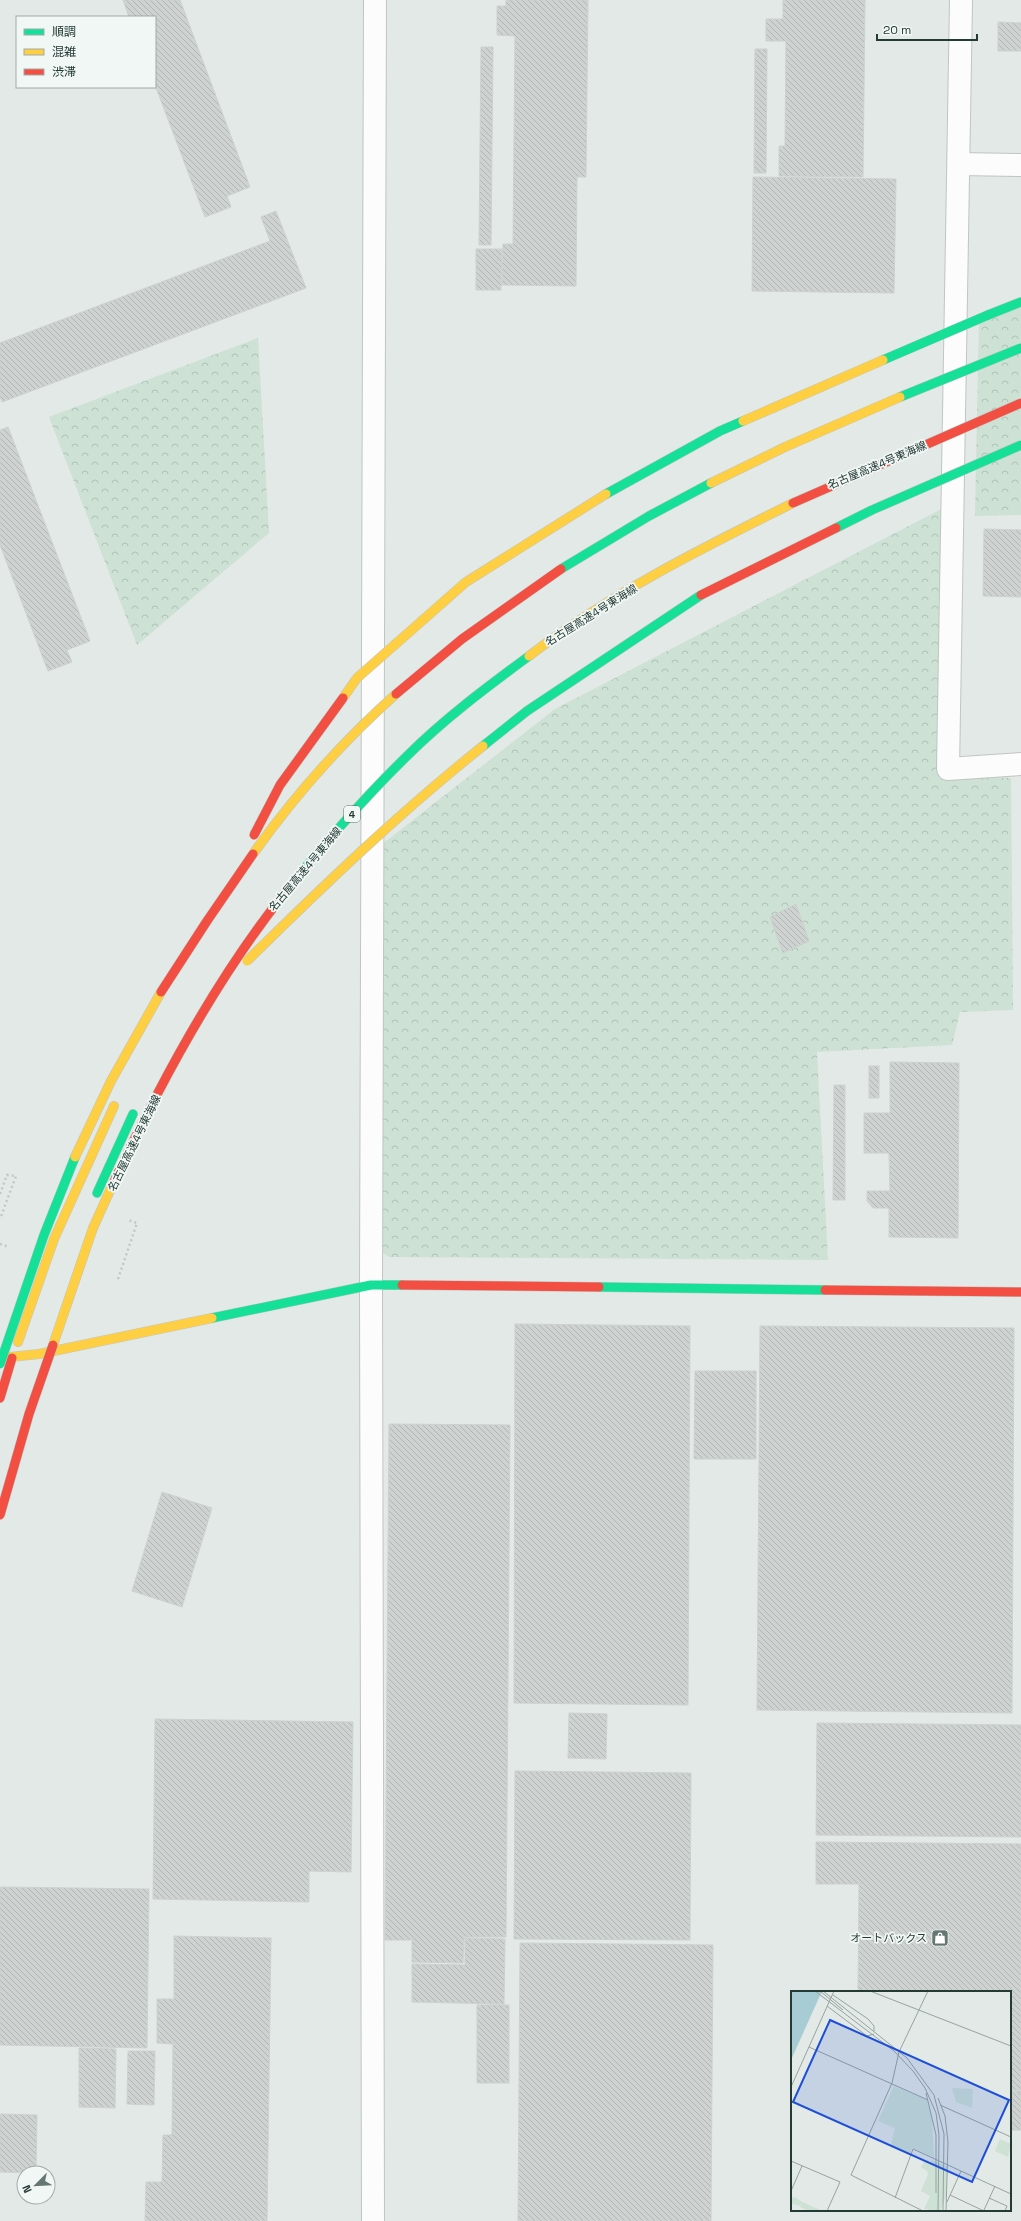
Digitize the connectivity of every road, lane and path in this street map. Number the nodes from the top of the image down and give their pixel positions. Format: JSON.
{"nodes":[{"id":1,"x":375,"y":0,"type":"edge"},
{"id":2,"x":961,"y":0,"type":"edge"},
{"id":3,"x":959,"y":164,"type":"junction"},
{"id":4,"x":1021,"y":165,"type":"edge"},
{"id":5,"x":1021,"y":302,"type":"edge"},
{"id":6,"x":1021,"y":348,"type":"edge"},
{"id":7,"x":1021,"y":403,"type":"edge"},
{"id":8,"x":1021,"y":445,"type":"edge"},
{"id":9,"x":1021,"y":764,"type":"edge"},
{"id":10,"x":172,"y":994,"type":"dead end"},
{"id":11,"x":116,"y":1102,"type":"dead end"},
{"id":12,"x":0,"y":1194,"type":"edge"},
{"id":13,"x":94,"y":1200,"type":"dead end"},
{"id":14,"x":0,"y":1220,"type":"edge"},
{"id":15,"x":125,"y":1227,"type":"dead end"},
{"id":16,"x":118,"y":1279,"type":"dead end"},
{"id":17,"x":370,"y":1285,"type":"junction"},
{"id":18,"x":1021,"y":1292,"type":"edge"},
{"id":19,"x":0,"y":1358,"type":"edge"},
{"id":20,"x":12,"y":1358,"type":"junction"},
{"id":21,"x":38,"y":1358,"type":"junction"},
{"id":22,"x":0,"y":1364,"type":"edge"},
{"id":23,"x":0,"y":1398,"type":"edge"},
{"id":24,"x":0,"y":1482,"type":"edge"},
{"id":25,"x":0,"y":1515,"type":"edge"},
{"id":26,"x":373,"y":2221,"type":"edge"}],
"edges":[{"from":1,"to":17,"type":"street"},
{"from":2,"to":3,"type":"street"},
{"from":3,"to":4,"type":"street"},
{"from":3,"to":9,"type":"street"},
{"from":5,"to":10,"type":"main road","bridge":true},
{"from":6,"to":22,"type":"main road","bridge":true},
{"from":7,"to":25,"type":"main road","name":"名古屋高速4号東海線","number":"4","bridge":true},
{"from":8,"to":13,"type":"main road","bridge":true},
{"from":11,"to":20,"type":"main road"},
{"from":12,"to":14,"type":"path"},
{"from":15,"to":16,"type":"path"},
{"from":17,"to":18,"type":"main road"},
{"from":17,"to":21,"type":"main road"},
{"from":17,"to":26,"type":"street"},
{"from":19,"to":20,"type":"main road"},
{"from":20,"to":21,"type":"main road"},
{"from":20,"to":23,"type":"main road"},
{"from":21,"to":24,"type":"main road"}]}
